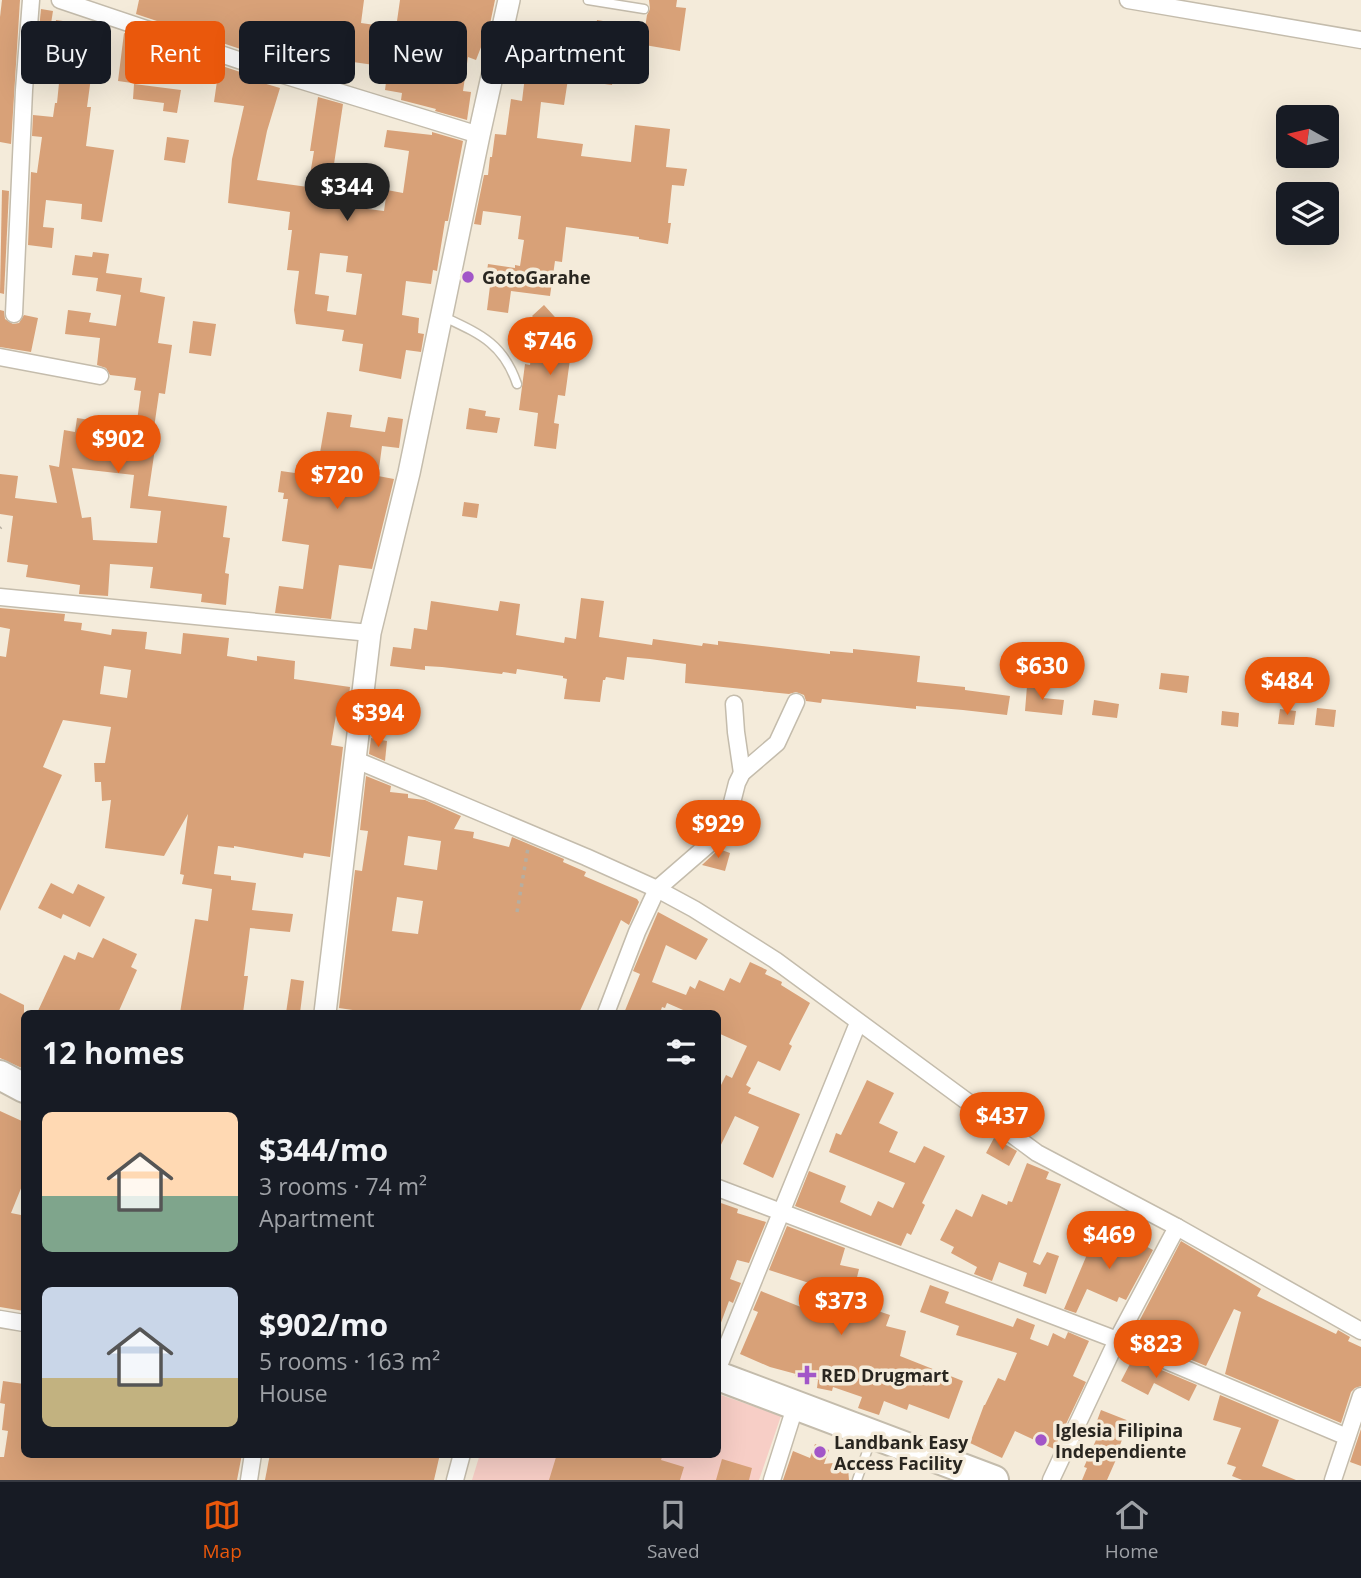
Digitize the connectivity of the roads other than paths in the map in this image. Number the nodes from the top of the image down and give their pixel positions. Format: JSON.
{"nodes":[{"id":1,"x":31,"y":0,"type":"edge"},
{"id":2,"x":60,"y":0,"type":"edge"},
{"id":3,"x":509,"y":0,"type":"edge"},
{"id":4,"x":588,"y":0,"type":"edge"},
{"id":5,"x":1128,"y":0,"type":"edge"},
{"id":6,"x":645,"y":9,"type":"dead end"},
{"id":7,"x":1361,"y":40,"type":"edge"},
{"id":8,"x":479,"y":135,"type":"junction"},
{"id":9,"x":15,"y":314,"type":"dead end"},
{"id":10,"x":442,"y":316,"type":"junction"},
{"id":11,"x":0,"y":357,"type":"edge"},
{"id":12,"x":100,"y":376,"type":"dead end"},
{"id":13,"x":517,"y":384,"type":"dead end"},
{"id":14,"x":0,"y":597,"type":"edge"},
{"id":15,"x":370,"y":633,"type":"junction"},
{"id":16,"x":796,"y":702,"type":"dead end"},
{"id":17,"x":734,"y":704,"type":"dead end"},
{"id":18,"x":356,"y":761,"type":"junction"},
{"id":19,"x":742,"y":773,"type":"junction"},
{"id":20,"x":657,"y":888,"type":"junction"},
{"id":21,"x":326,"y":1010,"type":"edge"},
{"id":22,"x":607,"y":1010,"type":"edge"},
{"id":23,"x":858,"y":1023,"type":"junction"},
{"id":24,"x":0,"y":1075,"type":"edge"},
{"id":25,"x":21,"y":1086,"type":"edge"},
{"id":26,"x":721,"y":1189,"type":"edge"},
{"id":27,"x":782,"y":1211,"type":"junction"},
{"id":28,"x":1177,"y":1227,"type":"junction"},
{"id":29,"x":0,"y":1319,"type":"edge"},
{"id":30,"x":21,"y":1323,"type":"edge"},
{"id":31,"x":1361,"y":1331,"type":"edge"},
{"id":32,"x":1117,"y":1340,"type":"junction"},
{"id":33,"x":721,"y":1361,"type":"edge"},
{"id":34,"x":721,"y":1377,"type":"edge"},
{"id":35,"x":1361,"y":1396,"type":"edge"},
{"id":36,"x":796,"y":1404,"type":"junction"},
{"id":37,"x":874,"y":1434,"type":"junction"},
{"id":38,"x":1347,"y":1437,"type":"junction"},
{"id":39,"x":252,"y":1458,"type":"edge"},
{"id":40,"x":461,"y":1458,"type":"edge"},
{"id":41,"x":977,"y":1477,"type":"edge"},
{"id":42,"x":249,"y":1480,"type":"edge"},
{"id":43,"x":455,"y":1480,"type":"edge"},
{"id":44,"x":772,"y":1480,"type":"edge"},
{"id":45,"x":857,"y":1480,"type":"edge"},
{"id":46,"x":1051,"y":1480,"type":"edge"},
{"id":47,"x":1333,"y":1480,"type":"edge"}],
"edges":[{"from":1,"to":9,"type":"street"},
{"from":2,"to":8,"type":"street"},
{"from":3,"to":8,"type":"street"},
{"from":4,"to":6,"type":"lane"},
{"from":5,"to":7,"type":"street"},
{"from":8,"to":10,"type":"street"},
{"from":10,"to":13,"type":"lane"},
{"from":10,"to":15,"type":"street"},
{"from":11,"to":12,"type":"street"},
{"from":14,"to":15,"type":"street"},
{"from":15,"to":18,"type":"street"},
{"from":16,"to":19,"type":"street"},
{"from":17,"to":19,"type":"street"},
{"from":18,"to":20,"type":"street"},
{"from":18,"to":21,"type":"street"},
{"from":19,"to":20,"type":"street"},
{"from":20,"to":22,"type":"street"},
{"from":20,"to":23,"type":"street"},
{"from":23,"to":27,"type":"street"},
{"from":23,"to":28,"type":"street"},
{"from":24,"to":25,"type":"highway"},
{"from":26,"to":27,"type":"street"},
{"from":27,"to":32,"type":"street"},
{"from":27,"to":33,"type":"street"},
{"from":28,"to":31,"type":"street"},
{"from":28,"to":32,"type":"street"},
{"from":29,"to":30,"type":"street"},
{"from":32,"to":38,"type":"street"},
{"from":32,"to":46,"type":"street"},
{"from":34,"to":36,"type":"highway"},
{"from":35,"to":38,"type":"street"},
{"from":36,"to":37,"type":"highway"},
{"from":36,"to":44,"type":"street"},
{"from":37,"to":41,"type":"highway"},
{"from":37,"to":45,"type":"lane"},
{"from":38,"to":47,"type":"street"},
{"from":39,"to":42,"type":"street"},
{"from":40,"to":43,"type":"street"}]}
